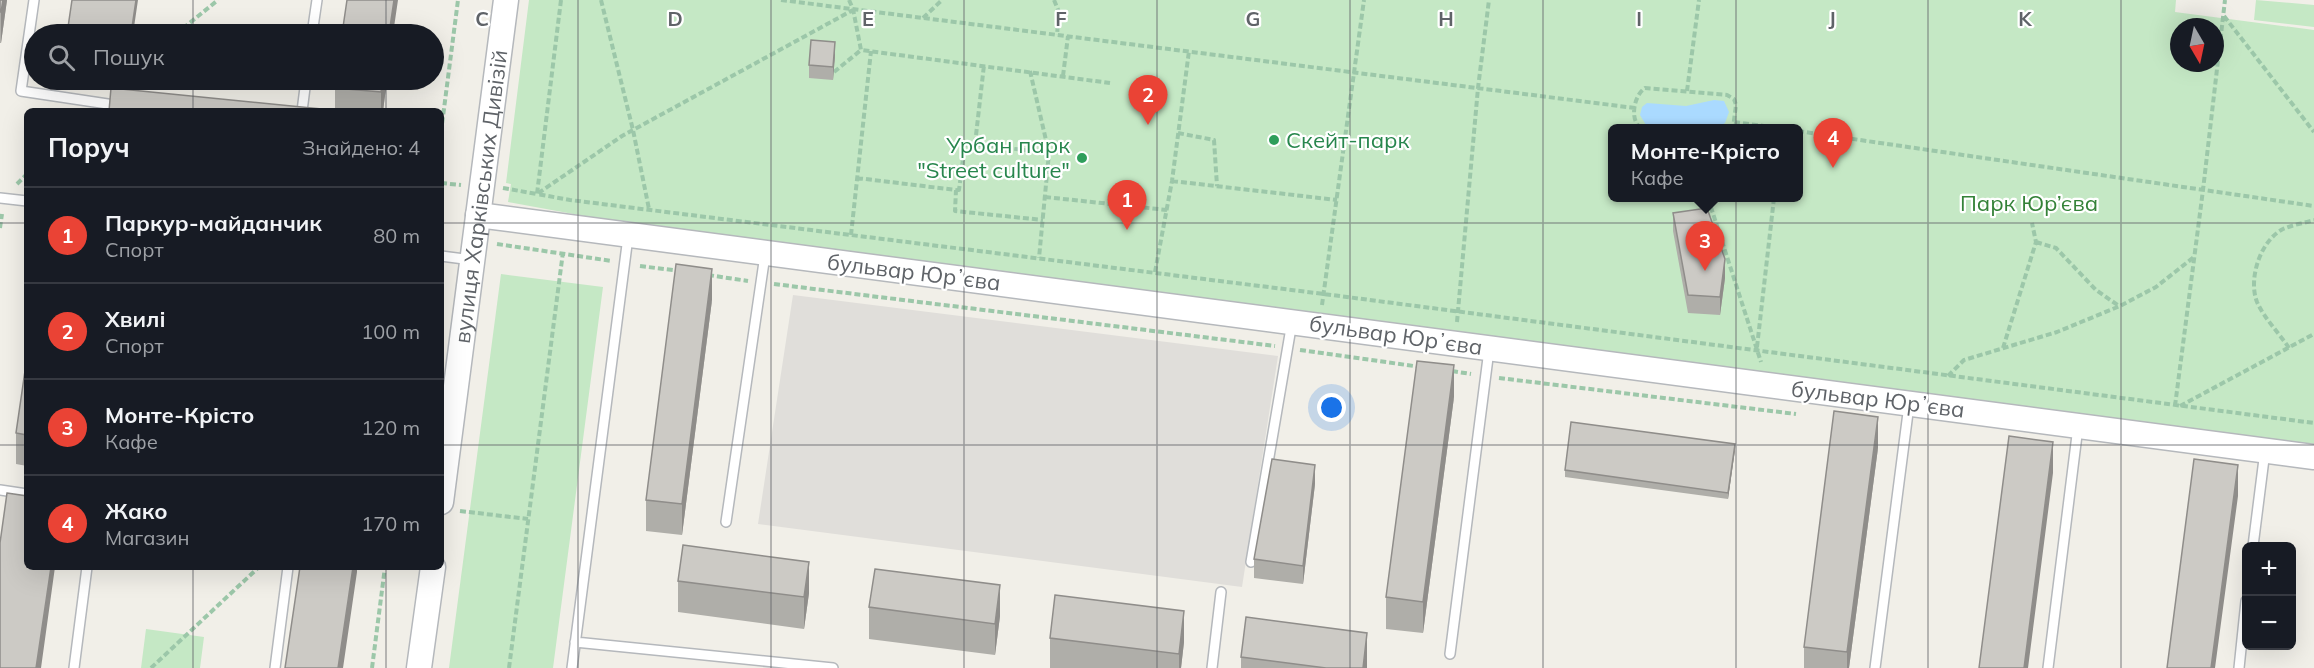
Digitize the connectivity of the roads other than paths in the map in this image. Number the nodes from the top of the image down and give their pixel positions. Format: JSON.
{"nodes":[{"id":1,"x":34,"y":0,"type":"edge"},
{"id":2,"x":317,"y":0,"type":"edge"},
{"id":3,"x":506,"y":0,"type":"edge"},
{"id":4,"x":31,"y":24,"type":"edge"},
{"id":5,"x":313,"y":24,"type":"edge"},
{"id":6,"x":24,"y":70,"type":"edge"},
{"id":7,"x":305,"y":90,"type":"edge"},
{"id":8,"x":135,"y":108,"type":"edge"},
{"id":9,"x":302,"y":108,"type":"edge"},
{"id":10,"x":0,"y":198,"type":"edge"},
{"id":11,"x":24,"y":201,"type":"edge"},
{"id":12,"x":478,"y":215,"type":"junction"},
{"id":13,"x":628,"y":234,"type":"junction"},
{"id":14,"x":473,"y":250,"type":"junction"},
{"id":15,"x":765,"y":252,"type":"junction"},
{"id":16,"x":444,"y":255,"type":"edge"},
{"id":17,"x":1292,"y":322,"type":"junction"},
{"id":18,"x":1490,"y":348,"type":"junction"},
{"id":19,"x":1909,"y":403,"type":"junction"},
{"id":20,"x":2078,"y":425,"type":"junction"},
{"id":21,"x":2265,"y":451,"type":"junction"},
{"id":22,"x":2314,"y":457,"type":"edge"},
{"id":23,"x":0,"y":490,"type":"edge"},
{"id":24,"x":24,"y":494,"type":"edge"},
{"id":25,"x":450,"y":507,"type":"edge"},
{"id":26,"x":726,"y":522,"type":"dead end"},
{"id":27,"x":2254,"y":542,"type":"edge"},
{"id":28,"x":1251,"y":562,"type":"dead end"},
{"id":29,"x":87,"y":570,"type":"edge"},
{"id":30,"x":288,"y":570,"type":"edge"},
{"id":31,"x":433,"y":570,"type":"edge"},
{"id":32,"x":1221,"y":592,"type":"dead end"},
{"id":33,"x":575,"y":642,"type":"junction"},
{"id":34,"x":2242,"y":643,"type":"edge"},
{"id":35,"x":1450,"y":654,"type":"dead end"},
{"id":36,"x":74,"y":668,"type":"edge"},
{"id":37,"x":275,"y":668,"type":"edge"},
{"id":38,"x":419,"y":668,"type":"edge"},
{"id":39,"x":572,"y":668,"type":"edge"},
{"id":40,"x":833,"y":668,"type":"edge"},
{"id":41,"x":1212,"y":668,"type":"edge"},
{"id":42,"x":1875,"y":668,"type":"edge"},
{"id":43,"x":2048,"y":668,"type":"edge"},
{"id":44,"x":2239,"y":668,"type":"edge"}],
"edges":[{"from":1,"to":4,"type":"lane"},
{"from":2,"to":5,"type":"lane"},
{"from":3,"to":12,"type":"street","name":"вулиця Харківських Дивізій"},
{"from":6,"to":8,"type":"lane"},
{"from":7,"to":9,"type":"lane"},
{"from":10,"to":11,"type":"lane"},
{"from":12,"to":13,"type":"street","name":"бульвар Юрʼєва"},
{"from":12,"to":14,"type":"street","name":"вулиця Харківських Дивізій"},
{"from":13,"to":15,"type":"street","name":"бульвар Юрʼєва"},
{"from":13,"to":33,"type":"lane"},
{"from":14,"to":16,"type":"lane"},
{"from":14,"to":25,"type":"street","name":"вулиця Харківських Дивізій"},
{"from":15,"to":17,"type":"street","name":"бульвар Юрʼєва"},
{"from":15,"to":26,"type":"lane"},
{"from":17,"to":18,"type":"street","name":"бульвар Юрʼєва"},
{"from":17,"to":28,"type":"lane"},
{"from":18,"to":19,"type":"street","name":"бульвар Юрʼєва"},
{"from":18,"to":35,"type":"lane"},
{"from":19,"to":20,"type":"street","name":"бульвар Юрʼєва"},
{"from":19,"to":42,"type":"lane"},
{"from":20,"to":21,"type":"street","name":"бульвар Юрʼєва"},
{"from":20,"to":43,"type":"lane"},
{"from":21,"to":22,"type":"street","name":"бульвар Юрʼєва"},
{"from":21,"to":27,"type":"lane"},
{"from":23,"to":24,"type":"lane"},
{"from":29,"to":36,"type":"lane"},
{"from":30,"to":37,"type":"lane"},
{"from":31,"to":38,"type":"street"},
{"from":32,"to":41,"type":"lane"},
{"from":33,"to":39,"type":"lane"},
{"from":33,"to":40,"type":"lane"},
{"from":34,"to":44,"type":"lane"}]}
